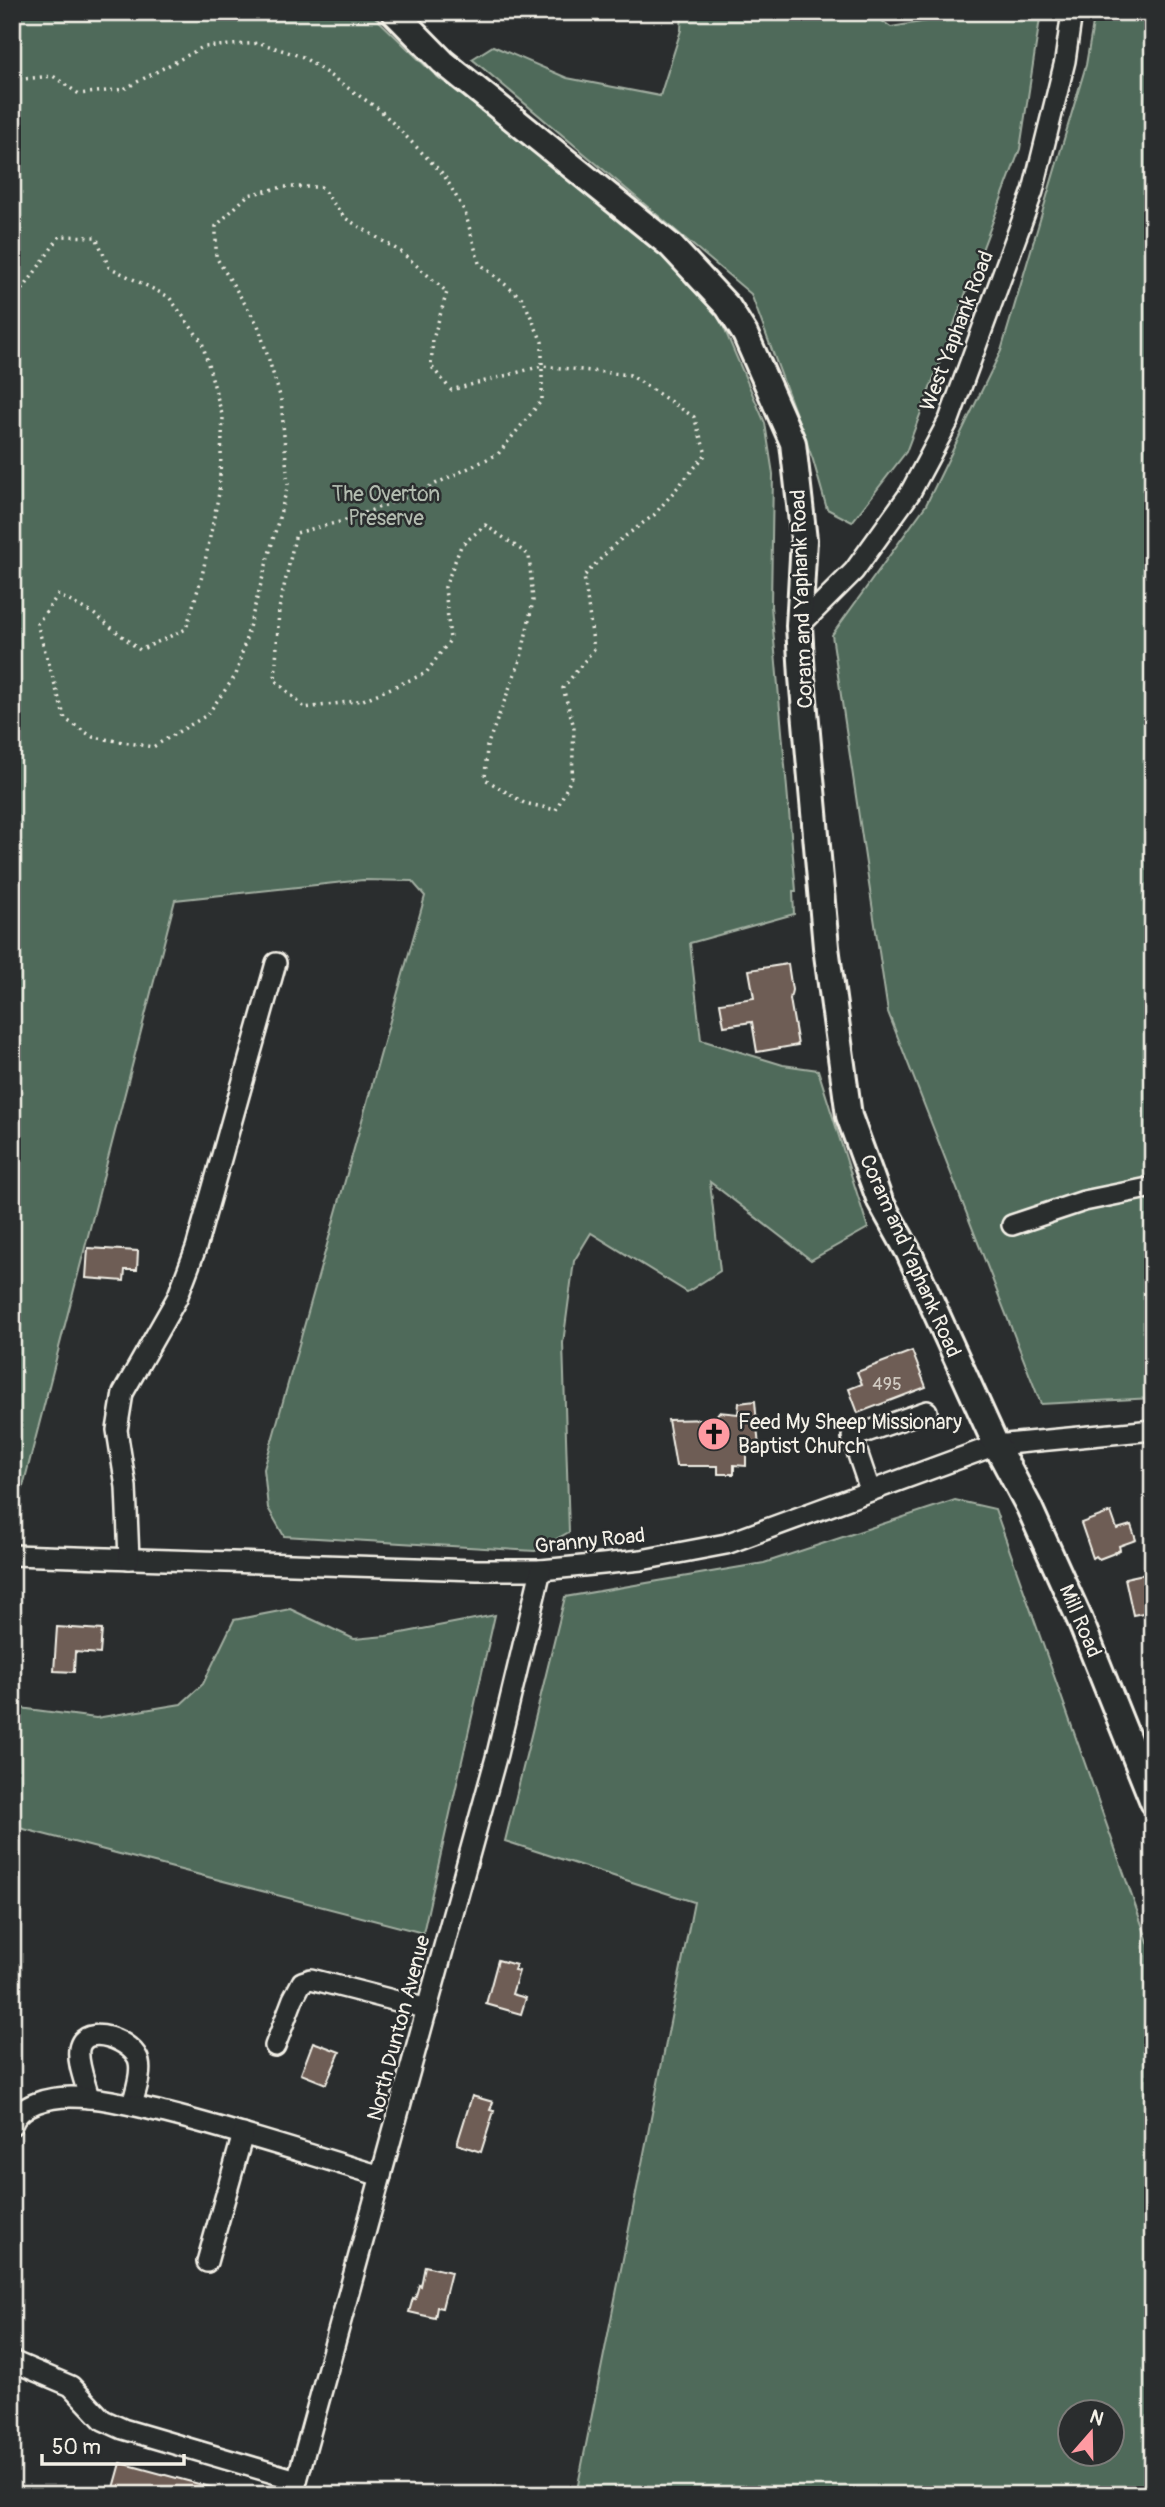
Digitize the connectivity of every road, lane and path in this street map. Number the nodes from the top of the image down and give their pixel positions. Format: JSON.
{"nodes":[{"id":1,"x":394,"y":12,"type":"edge"},
{"id":2,"x":1072,"y":12,"type":"edge"},
{"id":3,"x":12,"y":80,"type":"edge"},
{"id":4,"x":12,"y":304,"type":"edge"},
{"id":5,"x":542,"y":366,"type":"junction"},
{"id":6,"x":799,"y":626,"type":"junction"},
{"id":7,"x":276,"y":963,"type":"dead end"},
{"id":8,"x":1153,"y":1187,"type":"edge"},
{"id":9,"x":1012,"y":1225,"type":"dead end"},
{"id":10,"x":927,"y":1411,"type":"dead end"},
{"id":11,"x":1153,"y":1430,"type":"edge"},
{"id":12,"x":996,"y":1445,"type":"junction"},
{"id":13,"x":870,"y":1490,"type":"junction"},
{"id":14,"x":12,"y":1555,"type":"edge"},
{"id":15,"x":129,"y":1559,"type":"junction"},
{"id":16,"x":541,"y":1570,"type":"junction"},
{"id":17,"x":1153,"y":1802,"type":"edge"},
{"id":18,"x":428,"y":2009,"type":"junction"},
{"id":19,"x":275,"y":2046,"type":"dead end"},
{"id":20,"x":89,"y":2098,"type":"junction"},
{"id":21,"x":132,"y":2105,"type":"junction"},
{"id":22,"x":12,"y":2125,"type":"edge"},
{"id":23,"x":243,"y":2134,"type":"junction"},
{"id":24,"x":381,"y":2176,"type":"junction"},
{"id":25,"x":207,"y":2262,"type":"dead end"},
{"id":26,"x":12,"y":2361,"type":"edge"},
{"id":27,"x":295,"y":2487,"type":"edge"}],
"edges":[{"from":1,"to":6,"type":"main road","name":"Coram and Yaphank Road"},
{"from":2,"to":6,"type":"street","name":"West Yaphank Road"},
{"from":3,"to":5,"type":"path"},
{"from":4,"to":5,"type":"path"},
{"from":5,"to":5,"type":"path"},
{"from":6,"to":12,"type":"main road","name":"Coram and Yaphank Road"},
{"from":7,"to":15,"type":"street"},
{"from":8,"to":9,"type":"street"},
{"from":10,"to":13,"type":"street"},
{"from":11,"to":12,"type":"street","name":"Granny Road"},
{"from":12,"to":13,"type":"street","name":"Granny Road"},
{"from":12,"to":17,"type":"main road","name":"Mill Road"},
{"from":13,"to":16,"type":"street","name":"Granny Road"},
{"from":14,"to":15,"type":"street","name":"Granny Road"},
{"from":15,"to":16,"type":"street","name":"Granny Road"},
{"from":16,"to":18,"type":"street","name":"North Dunton Avenue"},
{"from":18,"to":19,"type":"street"},
{"from":18,"to":24,"type":"street","name":"North Dunton Avenue"},
{"from":20,"to":21,"type":"street"},
{"from":20,"to":21,"type":"street"},
{"from":20,"to":22,"type":"street"},
{"from":21,"to":23,"type":"street"},
{"from":23,"to":24,"type":"street"},
{"from":23,"to":25,"type":"street"},
{"from":24,"to":27,"type":"street","name":"North Dunton Avenue"},
{"from":26,"to":27,"type":"street"}]}
